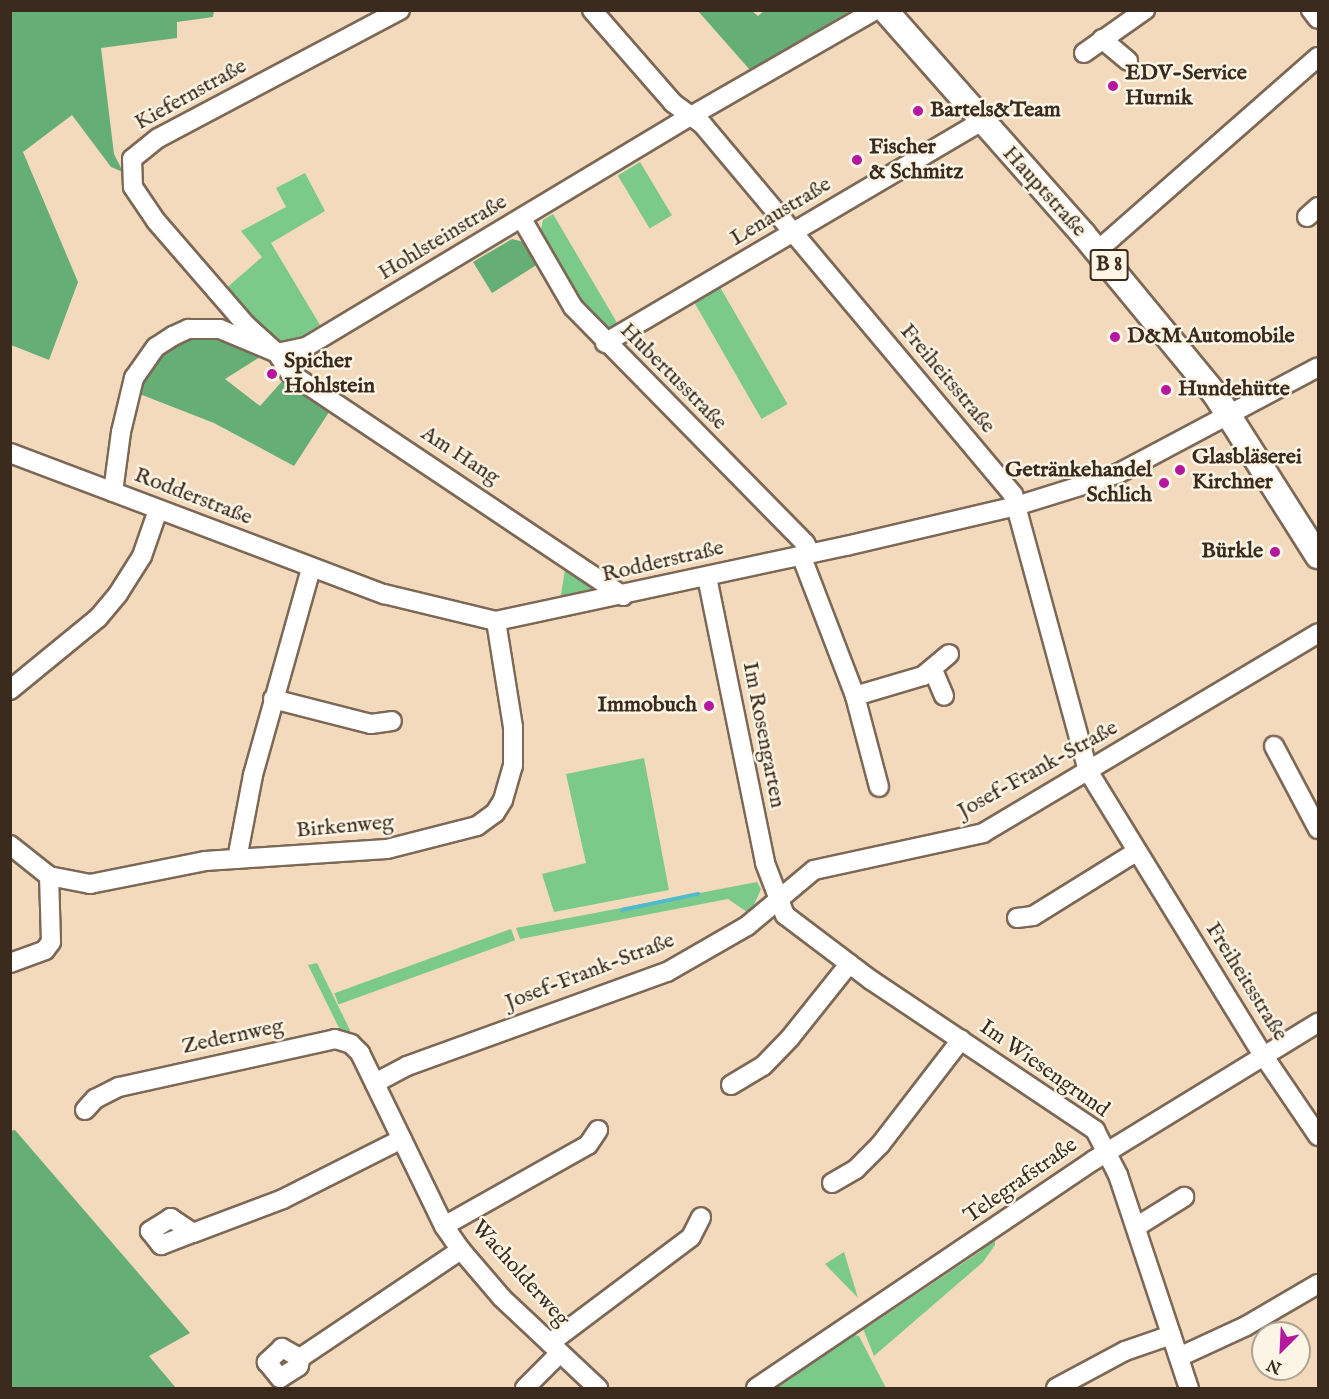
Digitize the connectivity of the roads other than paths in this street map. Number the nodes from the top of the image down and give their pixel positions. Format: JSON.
{"nodes":[{"id":1,"x":400,"y":10,"type":"edge"},
{"id":2,"x":592,"y":10,"type":"edge"},
{"id":3,"x":875,"y":10,"type":"edge"},
{"id":4,"x":885,"y":10,"type":"edge"},
{"id":5,"x":1145,"y":10,"type":"edge"},
{"id":6,"x":1311,"y":10,"type":"edge"},
{"id":7,"x":1318,"y":19,"type":"edge"},
{"id":8,"x":1102,"y":39,"type":"junction"},
{"id":9,"x":1084,"y":53,"type":"dead end"},
{"id":10,"x":1318,"y":57,"type":"edge"},
{"id":11,"x":1128,"y":61,"type":"dead end"},
{"id":12,"x":691,"y":116,"type":"junction"},
{"id":13,"x":980,"y":122,"type":"junction"},
{"id":14,"x":522,"y":219,"type":"junction"},
{"id":15,"x":793,"y":234,"type":"junction"},
{"id":16,"x":1097,"y":251,"type":"junction"},
{"id":17,"x":605,"y":343,"type":"junction"},
{"id":18,"x":277,"y":353,"type":"junction"},
{"id":19,"x":1318,"y":368,"type":"edge"},
{"id":20,"x":1228,"y":415,"type":"junction"},
{"id":21,"x":10,"y":453,"type":"edge"},
{"id":22,"x":113,"y":492,"type":"junction"},
{"id":23,"x":1016,"y":506,"type":"junction"},
{"id":24,"x":158,"y":510,"type":"junction"},
{"id":25,"x":806,"y":554,"type":"junction"},
{"id":26,"x":1318,"y":556,"type":"edge"},
{"id":27,"x":311,"y":568,"type":"junction"},
{"id":28,"x":707,"y":577,"type":"junction"},
{"id":29,"x":622,"y":596,"type":"junction"},
{"id":30,"x":496,"y":621,"type":"junction"},
{"id":31,"x":1318,"y":633,"type":"edge"},
{"id":32,"x":949,"y":654,"type":"dead end"},
{"id":33,"x":933,"y":670,"type":"junction"},
{"id":34,"x":10,"y":690,"type":"edge"},
{"id":35,"x":855,"y":696,"type":"junction"},
{"id":36,"x":944,"y":696,"type":"dead end"},
{"id":37,"x":273,"y":699,"type":"junction"},
{"id":38,"x":392,"y":721,"type":"dead end"},
{"id":39,"x":1274,"y":746,"type":"dead end"},
{"id":40,"x":1088,"y":771,"type":"junction"},
{"id":41,"x":879,"y":787,"type":"dead end"},
{"id":42,"x":1318,"y":829,"type":"edge"},
{"id":43,"x":10,"y":845,"type":"edge"},
{"id":44,"x":1136,"y":852,"type":"junction"},
{"id":45,"x":237,"y":859,"type":"junction"},
{"id":46,"x":50,"y":876,"type":"junction"},
{"id":47,"x":778,"y":902,"type":"junction"},
{"id":48,"x":1017,"y":918,"type":"dead end"},
{"id":49,"x":10,"y":963,"type":"edge"},
{"id":50,"x":849,"y":964,"type":"junction"},
{"id":51,"x":1318,"y":1023,"type":"edge"},
{"id":52,"x":961,"y":1040,"type":"junction"},
{"id":53,"x":1263,"y":1055,"type":"junction"},
{"id":54,"x":375,"y":1083,"type":"junction"},
{"id":55,"x":731,"y":1085,"type":"dead end"},
{"id":56,"x":85,"y":1110,"type":"dead end"},
{"id":57,"x":598,"y":1130,"type":"dead end"},
{"id":58,"x":1318,"y":1136,"type":"edge"},
{"id":59,"x":402,"y":1139,"type":"junction"},
{"id":60,"x":1108,"y":1151,"type":"junction"},
{"id":61,"x":832,"y":1183,"type":"dead end"},
{"id":62,"x":1184,"y":1197,"type":"dead end"},
{"id":63,"x":700,"y":1217,"type":"dead end"},
{"id":64,"x":444,"y":1226,"type":"junction"},
{"id":65,"x":1136,"y":1227,"type":"junction"},
{"id":66,"x":193,"y":1233,"type":"dead end"},
{"id":67,"x":461,"y":1250,"type":"junction"},
{"id":68,"x":1318,"y":1284,"type":"edge"},
{"id":69,"x":1171,"y":1335,"type":"junction"},
{"id":70,"x":555,"y":1348,"type":"junction"},
{"id":71,"x":1179,"y":1357,"type":"junction"},
{"id":72,"x":300,"y":1358,"type":"dead end"},
{"id":73,"x":525,"y":1389,"type":"edge"},
{"id":74,"x":598,"y":1389,"type":"edge"},
{"id":75,"x":756,"y":1389,"type":"edge"},
{"id":76,"x":1056,"y":1389,"type":"edge"},
{"id":77,"x":1189,"y":1389,"type":"edge"}],
"edges":[{"from":1,"to":18,"type":"street","name":"Kiefernstraße"},
{"from":2,"to":12,"type":"street"},
{"from":3,"to":12,"type":"street","name":"Hohlsteinstraße"},
{"from":4,"to":13,"type":"main road","name":"Hauptstraße","number":"B 8"},
{"from":5,"to":8,"type":"street"},
{"from":6,"to":7,"type":"street"},
{"from":8,"to":9,"type":"street"},
{"from":8,"to":11,"type":"street"},
{"from":10,"to":16,"type":"street"},
{"from":12,"to":14,"type":"street","name":"Hohlsteinstraße"},
{"from":12,"to":15,"type":"street","name":"Freiheitsstraße"},
{"from":13,"to":15,"type":"street","name":"Lenaustraße"},
{"from":13,"to":16,"type":"main road","name":"Hauptstraße","number":"B 8"},
{"from":14,"to":17,"type":"street","name":"Hubertusstraße"},
{"from":14,"to":18,"type":"street","name":"Hohlsteinstraße"},
{"from":15,"to":17,"type":"street","name":"Lenaustraße"},
{"from":15,"to":23,"type":"street","name":"Freiheitsstraße"},
{"from":16,"to":20,"type":"main road","name":"Hauptstraße","number":"B 8"},
{"from":17,"to":25,"type":"street","name":"Hubertusstraße"},
{"from":18,"to":22,"type":"street"},
{"from":18,"to":29,"type":"street","name":"Am Hang"},
{"from":19,"to":20,"type":"street","name":"Rodderstraße"},
{"from":20,"to":23,"type":"street","name":"Rodderstraße"},
{"from":20,"to":26,"type":"main road","name":"Hauptstraße","number":"B 8"},
{"from":21,"to":22,"type":"street","name":"Rodderstraße"},
{"from":22,"to":24,"type":"street","name":"Rodderstraße"},
{"from":23,"to":25,"type":"street","name":"Rodderstraße"},
{"from":23,"to":40,"type":"street","name":"Freiheitsstraße"},
{"from":24,"to":27,"type":"street","name":"Rodderstraße"},
{"from":24,"to":34,"type":"street"},
{"from":25,"to":28,"type":"street","name":"Rodderstraße"},
{"from":25,"to":35,"type":"street","name":"Hubertusstraße"},
{"from":27,"to":30,"type":"street","name":"Rodderstraße"},
{"from":27,"to":37,"type":"street"},
{"from":28,"to":29,"type":"street","name":"Rodderstraße"},
{"from":28,"to":47,"type":"street","name":"Im Rosengarten"},
{"from":29,"to":30,"type":"street","name":"Rodderstraße"},
{"from":30,"to":45,"type":"street","name":"Birkenweg"},
{"from":31,"to":40,"type":"street","name":"Josef-Frank-Straße"},
{"from":32,"to":33,"type":"street"},
{"from":33,"to":35,"type":"street"},
{"from":33,"to":36,"type":"street"},
{"from":35,"to":41,"type":"street","name":"Hubertusstraße"},
{"from":37,"to":38,"type":"street"},
{"from":37,"to":45,"type":"street"},
{"from":39,"to":42,"type":"street"},
{"from":40,"to":44,"type":"street","name":"Freiheitsstraße"},
{"from":40,"to":47,"type":"street","name":"Josef-Frank-Straße"},
{"from":43,"to":46,"type":"street","name":"Birkenweg"},
{"from":44,"to":48,"type":"street"},
{"from":44,"to":53,"type":"street","name":"Freiheitsstraße"},
{"from":45,"to":46,"type":"street","name":"Birkenweg"},
{"from":46,"to":49,"type":"street"},
{"from":47,"to":50,"type":"street","name":"Im Wiesengrund"},
{"from":47,"to":54,"type":"street","name":"Josef-Frank-Straße"},
{"from":50,"to":52,"type":"street","name":"Im Wiesengrund"},
{"from":50,"to":55,"type":"street"},
{"from":51,"to":53,"type":"street","name":"Telegrafstraße"},
{"from":52,"to":60,"type":"street","name":"Im Wiesengrund"},
{"from":52,"to":61,"type":"street"},
{"from":53,"to":58,"type":"street","name":"Freiheitsstraße"},
{"from":53,"to":60,"type":"street","name":"Telegrafstraße"},
{"from":54,"to":56,"type":"street","name":"Zedernweg"},
{"from":54,"to":59,"type":"street","name":"Wacholderweg"},
{"from":57,"to":64,"type":"street"},
{"from":59,"to":64,"type":"street","name":"Wacholderweg"},
{"from":59,"to":66,"type":"street"},
{"from":60,"to":65,"type":"street","name":"Im Wiesengrund"},
{"from":60,"to":75,"type":"street","name":"Telegrafstraße"},
{"from":62,"to":65,"type":"street"},
{"from":63,"to":70,"type":"street"},
{"from":64,"to":67,"type":"street","name":"Wacholderweg"},
{"from":65,"to":69,"type":"street","name":"Im Wiesengrund"},
{"from":67,"to":70,"type":"street","name":"Wacholderweg"},
{"from":67,"to":72,"type":"street"},
{"from":68,"to":71,"type":"street"},
{"from":69,"to":71,"type":"street","name":"Im Wiesengrund"},
{"from":69,"to":76,"type":"street"},
{"from":70,"to":73,"type":"street"},
{"from":70,"to":74,"type":"street","name":"Wacholderweg"},
{"from":71,"to":77,"type":"street","name":"Im Wiesengrund"}]}
